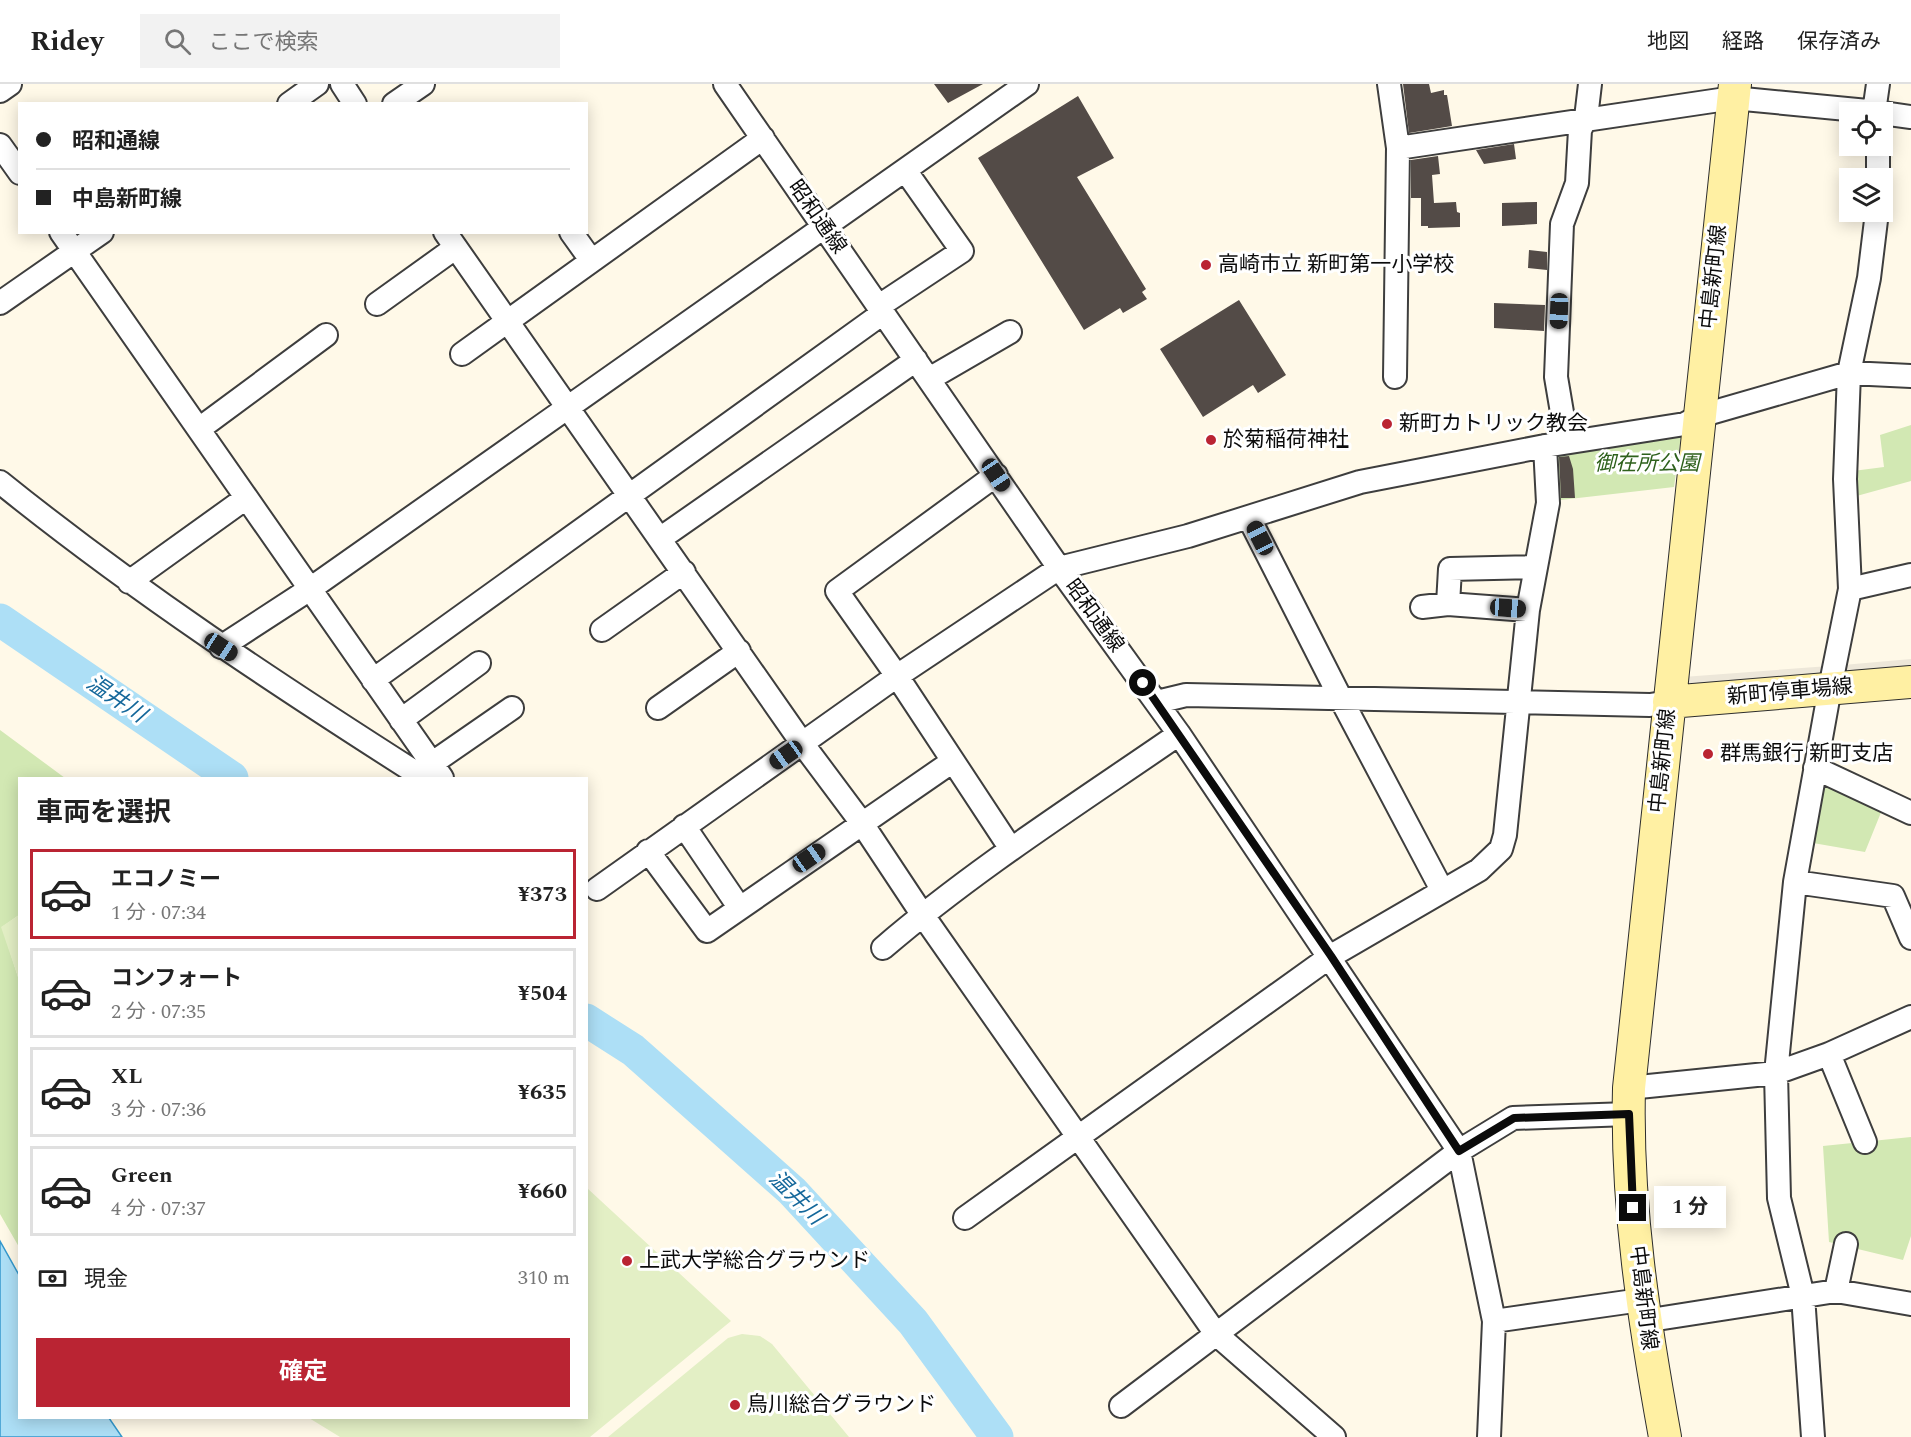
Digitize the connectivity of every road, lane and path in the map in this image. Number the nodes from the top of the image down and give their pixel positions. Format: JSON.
{"nodes":[{"id":1,"x":10,"y":84,"type":"edge"},
{"id":2,"x":317,"y":84,"type":"edge"},
{"id":3,"x":342,"y":84,"type":"edge"},
{"id":4,"x":423,"y":84,"type":"edge"},
{"id":5,"x":725,"y":84,"type":"edge"},
{"id":6,"x":1027,"y":84,"type":"edge"},
{"id":7,"x":1389,"y":84,"type":"edge"},
{"id":8,"x":1590,"y":84,"type":"edge"},
{"id":9,"x":1878,"y":84,"type":"edge"},
{"id":10,"x":0,"y":91,"type":"edge"},
{"id":11,"x":1734,"y":91,"type":"edge"},
{"id":12,"x":292,"y":102,"type":"edge"},
{"id":13,"x":354,"y":102,"type":"edge"},
{"id":14,"x":397,"y":102,"type":"edge"},
{"id":15,"x":1877,"y":102,"type":"edge"},
{"id":16,"x":1839,"y":106,"type":"edge"},
{"id":17,"x":1893,"y":114,"type":"edge"},
{"id":18,"x":1911,"y":117,"type":"edge"},
{"id":19,"x":1586,"y":118,"type":"junction"},
{"id":20,"x":764,"y":138,"type":"junction"},
{"id":21,"x":0,"y":145,"type":"edge"},
{"id":22,"x":1398,"y":148,"type":"junction"},
{"id":23,"x":18,"y":170,"type":"edge"},
{"id":24,"x":905,"y":170,"type":"junction"},
{"id":25,"x":1876,"y":222,"type":"edge"},
{"id":26,"x":825,"y":227,"type":"junction"},
{"id":27,"x":62,"y":234,"type":"edge"},
{"id":28,"x":99,"y":234,"type":"edge"},
{"id":29,"x":573,"y":234,"type":"edge"},
{"id":30,"x":450,"y":240,"type":"edge"},
{"id":31,"x":74,"y":252,"type":"junction"},
{"id":32,"x":591,"y":260,"type":"junction"},
{"id":33,"x":0,"y":303,"type":"edge"},
{"id":34,"x":377,"y":304,"type":"dead end"},
{"id":35,"x":881,"y":310,"type":"junction"},
{"id":36,"x":506,"y":320,"type":"junction"},
{"id":37,"x":1010,"y":332,"type":"dead end"},
{"id":38,"x":326,"y":335,"type":"dead end"},
{"id":39,"x":462,"y":354,"type":"dead end"},
{"id":40,"x":916,"y":360,"type":"junction"},
{"id":41,"x":1849,"y":373,"type":"junction"},
{"id":42,"x":1911,"y":376,"type":"edge"},
{"id":43,"x":1395,"y":377,"type":"dead end"},
{"id":44,"x":929,"y":379,"type":"junction"},
{"id":45,"x":567,"y":409,"type":"junction"},
{"id":46,"x":1700,"y":416,"type":"junction"},
{"id":47,"x":199,"y":429,"type":"junction"},
{"id":48,"x":1556,"y":444,"type":"junction"},
{"id":49,"x":996,"y":475,"type":"junction"},
{"id":50,"x":0,"y":482,"type":"edge"},
{"id":51,"x":630,"y":495,"type":"junction"},
{"id":52,"x":246,"y":498,"type":"junction"},
{"id":53,"x":1249,"y":518,"type":"junction"},
{"id":54,"x":660,"y":538,"type":"junction"},
{"id":55,"x":1536,"y":567,"type":"junction"},
{"id":56,"x":1059,"y":568,"type":"junction"},
{"id":57,"x":684,"y":572,"type":"junction"},
{"id":58,"x":1911,"y":575,"type":"edge"},
{"id":59,"x":129,"y":582,"type":"junction"},
{"id":60,"x":309,"y":589,"type":"junction"},
{"id":61,"x":1850,"y":590,"type":"junction"},
{"id":62,"x":1448,"y":604,"type":"junction"},
{"id":63,"x":1422,"y":607,"type":"dead end"},
{"id":64,"x":1528,"y":610,"type":"junction"},
{"id":65,"x":602,"y":630,"type":"dead end"},
{"id":66,"x":221,"y":647,"type":"junction"},
{"id":67,"x":739,"y":651,"type":"junction"},
{"id":68,"x":479,"y":663,"type":"dead end"},
{"id":69,"x":897,"y":676,"type":"junction"},
{"id":70,"x":373,"y":680,"type":"junction"},
{"id":71,"x":1911,"y":682,"type":"edge"},
{"id":72,"x":1830,"y":688,"type":"junction"},
{"id":73,"x":1341,"y":699,"type":"junction"},
{"id":74,"x":1157,"y":702,"type":"junction"},
{"id":75,"x":1518,"y":702,"type":"junction"},
{"id":76,"x":1669,"y":702,"type":"junction"},
{"id":77,"x":512,"y":708,"type":"dead end"},
{"id":78,"x":658,"y":708,"type":"dead end"},
{"id":79,"x":401,"y":720,"type":"junction"},
{"id":80,"x":1179,"y":734,"type":"junction"},
{"id":81,"x":802,"y":743,"type":"junction"},
{"id":82,"x":953,"y":761,"type":"junction"},
{"id":83,"x":1815,"y":768,"type":"junction"},
{"id":84,"x":432,"y":774,"type":"edge"},
{"id":85,"x":1911,"y":813,"type":"edge"},
{"id":86,"x":861,"y":822,"type":"junction"},
{"id":87,"x":684,"y":826,"type":"junction"},
{"id":88,"x":1011,"y":849,"type":"junction"},
{"id":89,"x":648,"y":851,"type":"junction"},
{"id":90,"x":1795,"y":882,"type":"junction"},
{"id":91,"x":598,"y":890,"type":"edge"},
{"id":92,"x":1442,"y":890,"type":"junction"},
{"id":93,"x":739,"y":907,"type":"junction"},
{"id":94,"x":922,"y":914,"type":"junction"},
{"id":95,"x":1911,"y":938,"type":"edge"},
{"id":96,"x":882,"y":948,"type":"dead end"},
{"id":97,"x":1331,"y":956,"type":"junction"},
{"id":98,"x":1911,"y":1017,"type":"edge"},
{"id":99,"x":1829,"y":1054,"type":"junction"},
{"id":100,"x":1776,"y":1073,"type":"junction"},
{"id":101,"x":1629,"y":1101,"type":"junction"},
{"id":102,"x":1079,"y":1138,"type":"junction"},
{"id":103,"x":1865,"y":1142,"type":"dead end"},
{"id":104,"x":1459,"y":1151,"type":"junction"},
{"id":105,"x":965,"y":1218,"type":"dead end"},
{"id":106,"x":1846,"y":1244,"type":"dead end"},
{"id":107,"x":1836,"y":1291,"type":"junction"},
{"id":108,"x":1803,"y":1296,"type":"junction"},
{"id":109,"x":1911,"y":1304,"type":"edge"},
{"id":110,"x":1642,"y":1311,"type":"junction"},
{"id":111,"x":1494,"y":1322,"type":"junction"},
{"id":112,"x":1216,"y":1334,"type":"junction"},
{"id":113,"x":1121,"y":1406,"type":"dead end"},
{"id":114,"x":1807,"y":1436,"type":"edge"},
{"id":115,"x":1334,"y":1437,"type":"edge"},
{"id":116,"x":1490,"y":1437,"type":"edge"},
{"id":117,"x":1665,"y":1437,"type":"edge"}],
"edges":[{"from":1,"to":10,"type":"street"},
{"from":2,"to":12,"type":"street"},
{"from":3,"to":13,"type":"street"},
{"from":4,"to":14,"type":"street"},
{"from":5,"to":20,"type":"street","name":"昭和通線"},
{"from":6,"to":24,"type":"street"},
{"from":7,"to":22,"type":"street"},
{"from":8,"to":19,"type":"street"},
{"from":9,"to":15,"type":"street"},
{"from":11,"to":16,"type":"street"},
{"from":11,"to":19,"type":"street"},
{"from":11,"to":46,"type":"main road","name":"中島新町線"},
{"from":17,"to":18,"type":"street"},
{"from":19,"to":22,"type":"street"},
{"from":19,"to":48,"type":"street"},
{"from":20,"to":26,"type":"street","name":"昭和通線"},
{"from":20,"to":32,"type":"street"},
{"from":21,"to":23,"type":"street"},
{"from":22,"to":43,"type":"street"},
{"from":24,"to":26,"type":"street"},
{"from":24,"to":35,"type":"street"},
{"from":25,"to":41,"type":"street"},
{"from":26,"to":35,"type":"street","name":"昭和通線"},
{"from":26,"to":45,"type":"street"},
{"from":27,"to":31,"type":"street"},
{"from":28,"to":31,"type":"street"},
{"from":29,"to":32,"type":"street"},
{"from":30,"to":34,"type":"street"},
{"from":30,"to":36,"type":"street"},
{"from":31,"to":33,"type":"street"},
{"from":31,"to":47,"type":"street"},
{"from":32,"to":36,"type":"street"},
{"from":35,"to":40,"type":"street","name":"昭和通線"},
{"from":35,"to":51,"type":"street"},
{"from":36,"to":39,"type":"street"},
{"from":36,"to":45,"type":"street"},
{"from":37,"to":44,"type":"street"},
{"from":38,"to":47,"type":"street"},
{"from":40,"to":44,"type":"street","name":"昭和通線"},
{"from":40,"to":54,"type":"street"},
{"from":41,"to":42,"type":"street"},
{"from":41,"to":46,"type":"street"},
{"from":41,"to":61,"type":"street"},
{"from":44,"to":49,"type":"street","name":"昭和通線"},
{"from":45,"to":51,"type":"street"},
{"from":45,"to":60,"type":"street"},
{"from":46,"to":48,"type":"street"},
{"from":46,"to":76,"type":"main road","name":"中島新町線"},
{"from":47,"to":52,"type":"street"},
{"from":48,"to":53,"type":"street"},
{"from":48,"to":55,"type":"street"},
{"from":49,"to":56,"type":"street","name":"昭和通線"},
{"from":49,"to":69,"type":"street"},
{"from":50,"to":59,"type":"street"},
{"from":51,"to":54,"type":"street"},
{"from":51,"to":70,"type":"street"},
{"from":52,"to":59,"type":"street"},
{"from":52,"to":60,"type":"street"},
{"from":53,"to":56,"type":"street"},
{"from":53,"to":73,"type":"street"},
{"from":54,"to":57,"type":"street"},
{"from":55,"to":62,"type":"street"},
{"from":55,"to":64,"type":"street"},
{"from":56,"to":69,"type":"street"},
{"from":56,"to":74,"type":"street","name":"昭和通線"},
{"from":57,"to":65,"type":"street"},
{"from":57,"to":67,"type":"street"},
{"from":58,"to":61,"type":"street"},
{"from":59,"to":66,"type":"street"},
{"from":60,"to":66,"type":"street"},
{"from":60,"to":70,"type":"street"},
{"from":61,"to":72,"type":"street"},
{"from":62,"to":63,"type":"street"},
{"from":62,"to":64,"type":"street"},
{"from":64,"to":75,"type":"street"},
{"from":66,"to":84,"type":"street"},
{"from":67,"to":78,"type":"street"},
{"from":67,"to":81,"type":"street"},
{"from":68,"to":79,"type":"street"},
{"from":69,"to":81,"type":"street"},
{"from":69,"to":82,"type":"street"},
{"from":70,"to":79,"type":"street"},
{"from":71,"to":72,"type":"main road","name":"新町停車場線"},
{"from":72,"to":76,"type":"main road","name":"新町停車場線"},
{"from":72,"to":83,"type":"street"},
{"from":73,"to":74,"type":"street"},
{"from":73,"to":75,"type":"street"},
{"from":73,"to":92,"type":"street"},
{"from":74,"to":80,"type":"street","name":"昭和通線"},
{"from":75,"to":76,"type":"street"},
{"from":75,"to":92,"type":"street"},
{"from":76,"to":101,"type":"main road","name":"中島新町線"},
{"from":77,"to":84,"type":"street"},
{"from":79,"to":84,"type":"street"},
{"from":80,"to":88,"type":"street"},
{"from":80,"to":97,"type":"street","name":"昭和通線"},
{"from":81,"to":86,"type":"street"},
{"from":81,"to":87,"type":"street"},
{"from":82,"to":86,"type":"street"},
{"from":82,"to":88,"type":"street"},
{"from":83,"to":85,"type":"street"},
{"from":83,"to":90,"type":"street"},
{"from":86,"to":93,"type":"street"},
{"from":86,"to":94,"type":"street"},
{"from":87,"to":89,"type":"street"},
{"from":87,"to":93,"type":"street"},
{"from":88,"to":94,"type":"street"},
{"from":89,"to":91,"type":"street"},
{"from":89,"to":93,"type":"street"},
{"from":90,"to":95,"type":"street"},
{"from":90,"to":100,"type":"street"},
{"from":92,"to":97,"type":"street"},
{"from":94,"to":96,"type":"street"},
{"from":94,"to":102,"type":"street"},
{"from":97,"to":102,"type":"street"},
{"from":97,"to":104,"type":"street","name":"昭和通線"},
{"from":98,"to":99,"type":"street"},
{"from":99,"to":100,"type":"street"},
{"from":99,"to":103,"type":"street"},
{"from":100,"to":101,"type":"street"},
{"from":100,"to":108,"type":"street"},
{"from":101,"to":104,"type":"street"},
{"from":101,"to":110,"type":"main road","name":"中島新町線"},
{"from":102,"to":105,"type":"street"},
{"from":102,"to":112,"type":"street"},
{"from":104,"to":111,"type":"street"},
{"from":104,"to":112,"type":"street"},
{"from":106,"to":107,"type":"street"},
{"from":107,"to":108,"type":"street"},
{"from":107,"to":109,"type":"street"},
{"from":108,"to":110,"type":"street"},
{"from":108,"to":114,"type":"street"},
{"from":110,"to":111,"type":"street"},
{"from":110,"to":117,"type":"main road","name":"中島新町線"},
{"from":111,"to":116,"type":"street"},
{"from":112,"to":113,"type":"street"},
{"from":112,"to":115,"type":"street"}]}
